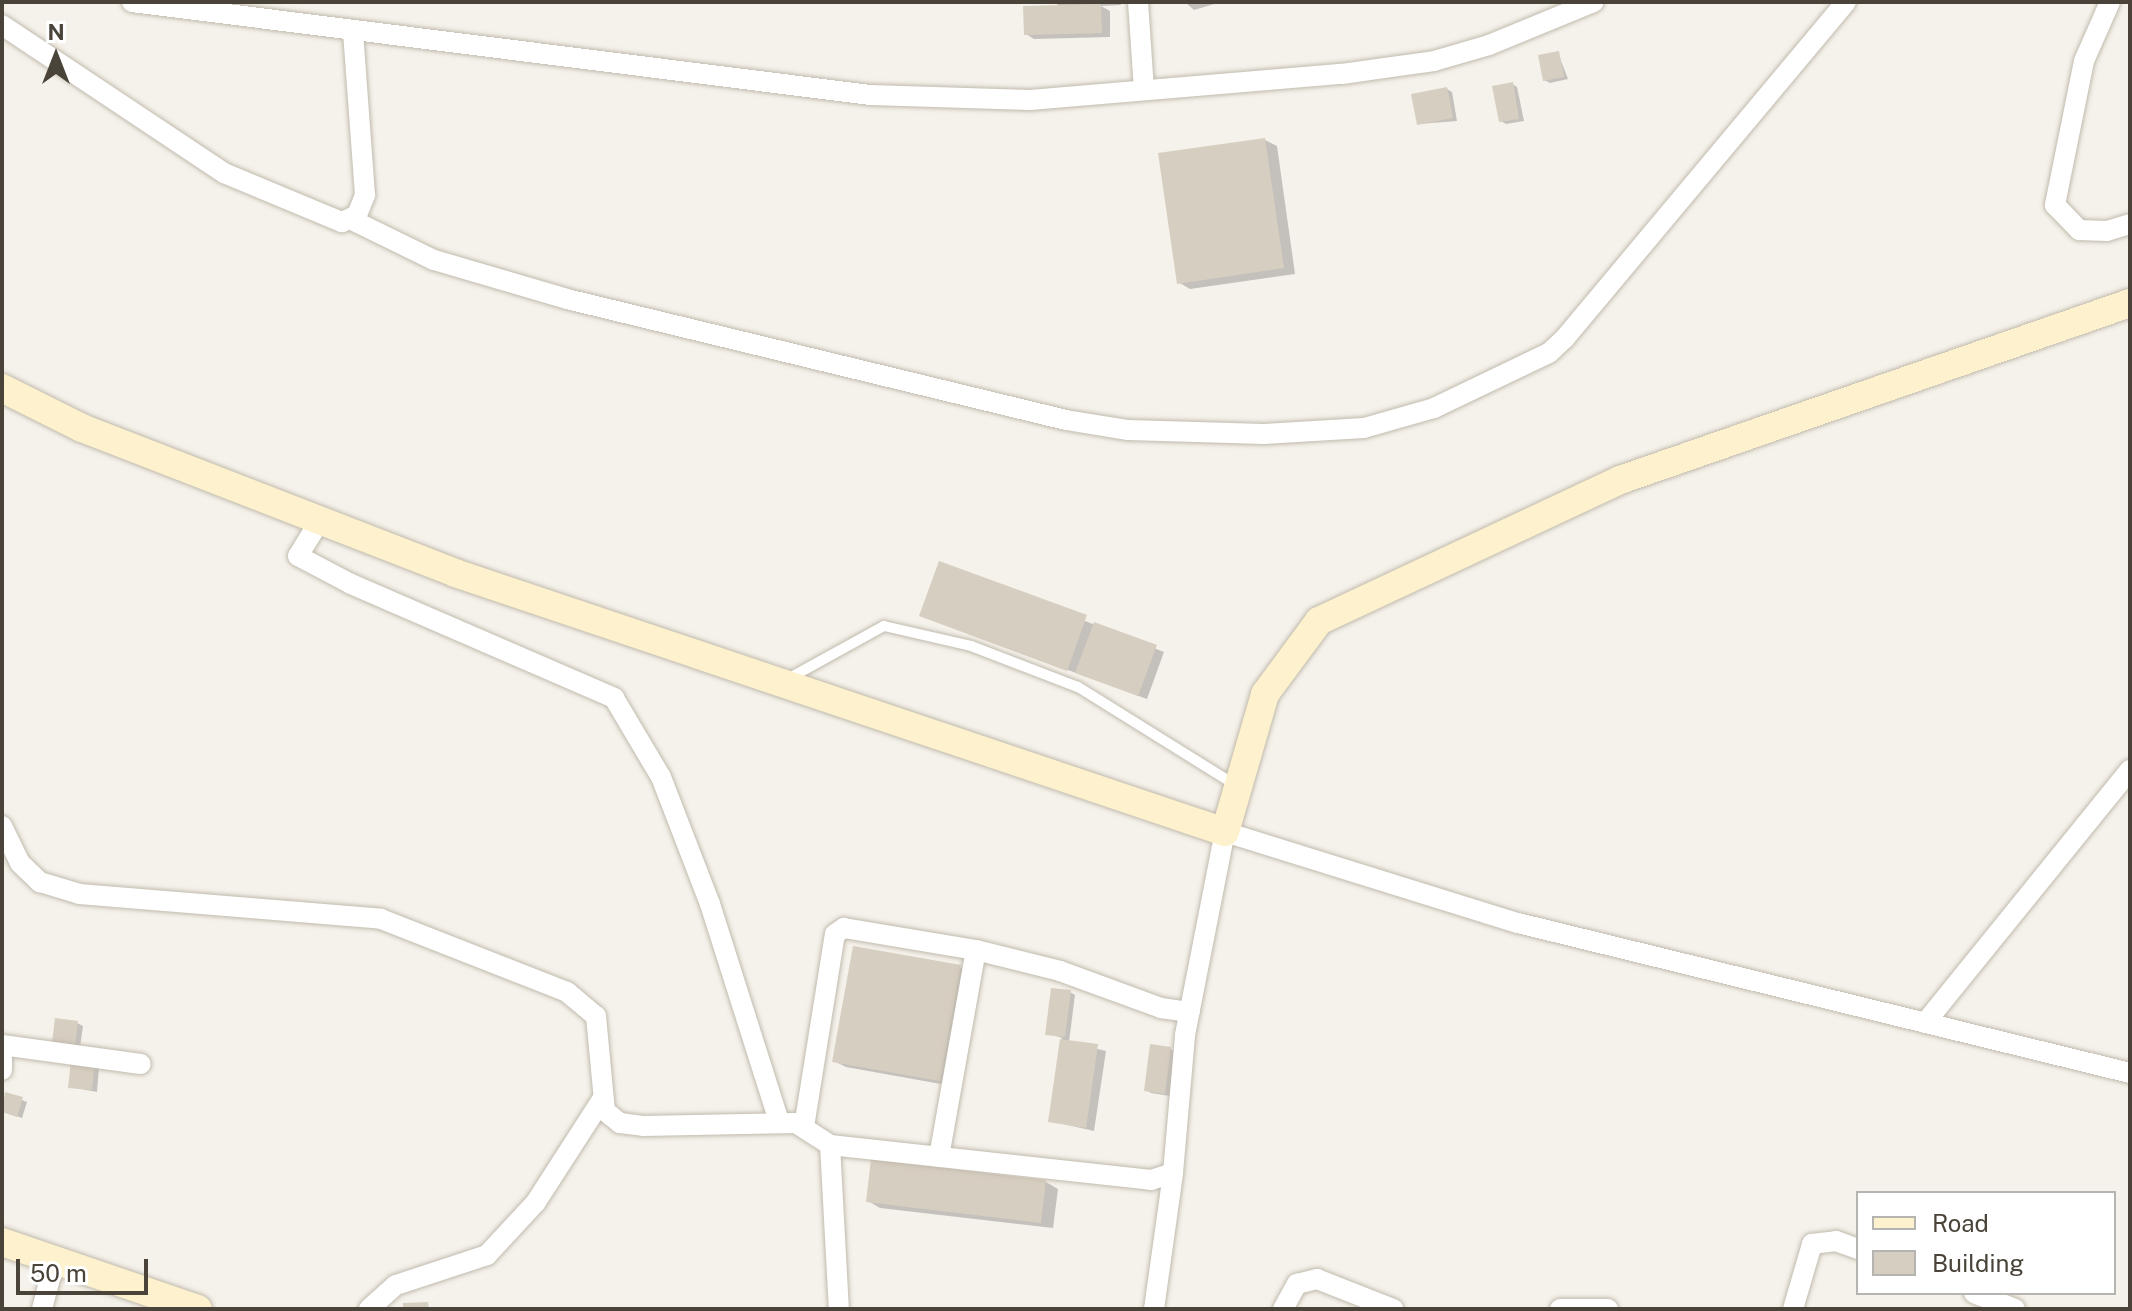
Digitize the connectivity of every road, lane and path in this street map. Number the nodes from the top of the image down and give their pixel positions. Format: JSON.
{"nodes":[{"id":1,"x":132,"y":2,"type":"edge"},
{"id":2,"x":1138,"y":2,"type":"edge"},
{"id":3,"x":1594,"y":2,"type":"edge"},
{"id":4,"x":1846,"y":2,"type":"edge"},
{"id":5,"x":2110,"y":2,"type":"edge"},
{"id":6,"x":2,"y":25,"type":"edge"},
{"id":7,"x":353,"y":32,"type":"junction"},
{"id":8,"x":1144,"y":89,"type":"junction"},
{"id":9,"x":352,"y":220,"type":"junction"},
{"id":10,"x":2130,"y":224,"type":"edge"},
{"id":11,"x":2130,"y":303,"type":"edge"},
{"id":12,"x":2,"y":388,"type":"edge"},
{"id":13,"x":320,"y":520,"type":"junction"},
{"id":14,"x":781,"y":684,"type":"junction"},
{"id":15,"x":2130,"y":770,"type":"edge"},
{"id":16,"x":1237,"y":786,"type":"junction"},
{"id":17,"x":2,"y":826,"type":"edge"},
{"id":18,"x":1225,"y":832,"type":"junction"},
{"id":19,"x":976,"y":950,"type":"junction"},
{"id":20,"x":1190,"y":1012,"type":"junction"},
{"id":21,"x":1925,"y":1023,"type":"junction"},
{"id":22,"x":2,"y":1046,"type":"edge"},
{"id":23,"x":141,"y":1064,"type":"dead end"},
{"id":24,"x":2,"y":1070,"type":"edge"},
{"id":25,"x":2130,"y":1073,"type":"edge"},
{"id":26,"x":601,"y":1101,"type":"junction"},
{"id":27,"x":779,"y":1122,"type":"junction"},
{"id":28,"x":804,"y":1127,"type":"junction"},
{"id":29,"x":830,"y":1145,"type":"junction"},
{"id":30,"x":939,"y":1157,"type":"junction"},
{"id":31,"x":1173,"y":1173,"type":"junction"},
{"id":32,"x":2,"y":1242,"type":"edge"},
{"id":33,"x":1856,"y":1248,"type":"edge"},
{"id":34,"x":55,"y":1259,"type":"junction"},
{"id":35,"x":1979,"y":1295,"type":"edge"},
{"id":36,"x":42,"y":1309,"type":"edge"},
{"id":37,"x":198,"y":1309,"type":"edge"},
{"id":38,"x":369,"y":1309,"type":"edge"},
{"id":39,"x":839,"y":1309,"type":"edge"},
{"id":40,"x":1154,"y":1309,"type":"edge"},
{"id":41,"x":1283,"y":1309,"type":"edge"},
{"id":42,"x":1393,"y":1309,"type":"edge"},
{"id":43,"x":1560,"y":1309,"type":"edge"},
{"id":44,"x":1608,"y":1309,"type":"edge"},
{"id":45,"x":1793,"y":1309,"type":"edge"},
{"id":46,"x":2015,"y":1309,"type":"edge"}],
"edges":[{"from":1,"to":7,"type":"street"},
{"from":2,"to":8,"type":"street"},
{"from":3,"to":8,"type":"street"},
{"from":4,"to":9,"type":"street"},
{"from":5,"to":10,"type":"street"},
{"from":6,"to":9,"type":"street"},
{"from":7,"to":8,"type":"street"},
{"from":7,"to":9,"type":"street"},
{"from":11,"to":16,"type":"street"},
{"from":12,"to":13,"type":"street"},
{"from":13,"to":14,"type":"street"},
{"from":13,"to":27,"type":"street"},
{"from":14,"to":16,"type":"lane"},
{"from":14,"to":18,"type":"street"},
{"from":15,"to":21,"type":"street"},
{"from":16,"to":18,"type":"street"},
{"from":17,"to":26,"type":"street"},
{"from":18,"to":20,"type":"street"},
{"from":18,"to":21,"type":"street"},
{"from":19,"to":20,"type":"street"},
{"from":19,"to":28,"type":"street"},
{"from":19,"to":30,"type":"street"},
{"from":20,"to":31,"type":"street"},
{"from":21,"to":25,"type":"street"},
{"from":22,"to":23,"type":"street"},
{"from":22,"to":24,"type":"street"},
{"from":26,"to":27,"type":"street"},
{"from":26,"to":38,"type":"street"},
{"from":27,"to":28,"type":"street"},
{"from":28,"to":29,"type":"street"},
{"from":29,"to":30,"type":"street"},
{"from":29,"to":39,"type":"street"},
{"from":30,"to":31,"type":"street"},
{"from":31,"to":40,"type":"street"},
{"from":32,"to":34,"type":"street"},
{"from":33,"to":45,"type":"street"},
{"from":34,"to":36,"type":"street"},
{"from":34,"to":37,"type":"street"},
{"from":35,"to":46,"type":"street"},
{"from":41,"to":42,"type":"street"},
{"from":43,"to":44,"type":"street"}]}
